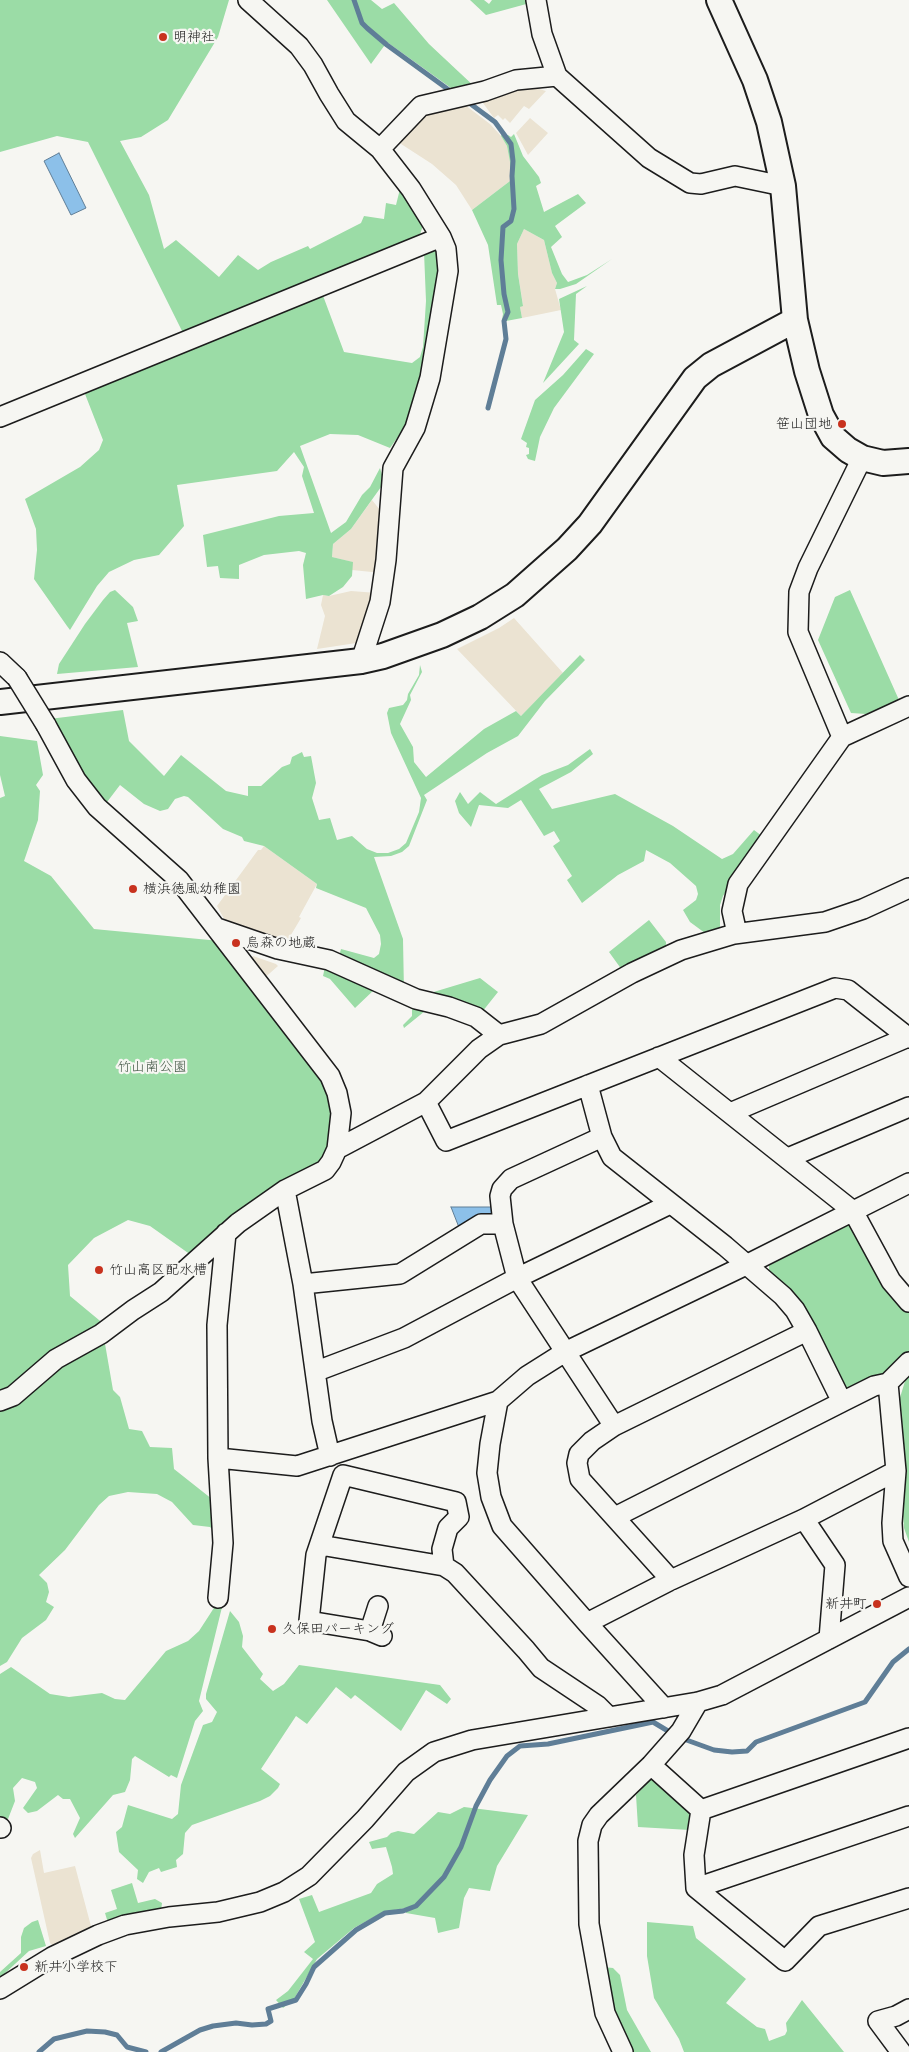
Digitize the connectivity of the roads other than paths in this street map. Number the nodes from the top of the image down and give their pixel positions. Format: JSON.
{"nodes":[{"id":1,"x":248,"y":0,"type":"edge"},
{"id":2,"x":536,"y":0,"type":"edge"},
{"id":3,"x":719,"y":0,"type":"edge"},
{"id":4,"x":557,"y":76,"type":"junction"},
{"id":5,"x":380,"y":149,"type":"junction"},
{"id":6,"x":783,"y":186,"type":"junction"},
{"id":7,"x":441,"y":237,"type":"junction"},
{"id":8,"x":795,"y":320,"type":"junction"},
{"id":9,"x":0,"y":417,"type":"edge"},
{"id":10,"x":862,"y":458,"type":"junction"},
{"id":11,"x":909,"y":461,"type":"edge"},
{"id":12,"x":362,"y":661,"type":"junction"},
{"id":13,"x":0,"y":662,"type":"edge"},
{"id":14,"x":0,"y":702,"type":"edge"},
{"id":15,"x":909,"y":706,"type":"edge"},
{"id":16,"x":842,"y":737,"type":"junction"},
{"id":17,"x":909,"y":888,"type":"edge"},
{"id":18,"x":217,"y":928,"type":"junction"},
{"id":19,"x":734,"y":934,"type":"junction"},
{"id":20,"x":499,"y":1035,"type":"junction"},
{"id":21,"x":908,"y":1038,"type":"edge"},
{"id":22,"x":659,"y":1057,"type":"junction"},
{"id":23,"x":588,"y":1085,"type":"junction"},
{"id":24,"x":426,"y":1102,"type":"junction"},
{"id":25,"x":909,"y":1107,"type":"edge"},
{"id":26,"x":730,"y":1113,"type":"junction"},
{"id":27,"x":602,"y":1136,"type":"junction"},
{"id":28,"x":337,"y":1149,"type":"junction"},
{"id":29,"x":788,"y":1158,"type":"junction"},
{"id":30,"x":909,"y":1183,"type":"edge"},
{"id":31,"x":286,"y":1190,"type":"junction"},
{"id":32,"x":670,"y":1204,"type":"junction"},
{"id":33,"x":854,"y":1211,"type":"junction"},
{"id":34,"x":503,"y":1224,"type":"junction"},
{"id":35,"x":226,"y":1233,"type":"junction"},
{"id":36,"x":746,"y":1265,"type":"junction"},
{"id":37,"x":517,"y":1278,"type":"junction"},
{"id":38,"x":303,"y":1284,"type":"junction"},
{"id":39,"x":909,"y":1302,"type":"edge"},
{"id":40,"x":807,"y":1331,"type":"junction"},
{"id":41,"x":565,"y":1352,"type":"junction"},
{"id":42,"x":909,"y":1362,"type":"edge"},
{"id":43,"x":316,"y":1371,"type":"junction"},
{"id":44,"x":888,"y":1383,"type":"junction"},
{"id":45,"x":0,"y":1401,"type":"edge"},
{"id":46,"x":498,"y":1401,"type":"junction"},
{"id":47,"x":842,"y":1402,"type":"junction"},
{"id":48,"x":614,"y":1426,"type":"junction"},
{"id":49,"x":330,"y":1456,"type":"junction"},
{"id":50,"x":218,"y":1458,"type":"junction"},
{"id":51,"x":896,"y":1471,"type":"junction"},
{"id":52,"x":615,"y":1517,"type":"junction"},
{"id":53,"x":804,"y":1519,"type":"junction"},
{"id":54,"x":320,"y":1545,"type":"junction"},
{"id":55,"x":444,"y":1566,"type":"junction"},
{"id":56,"x":909,"y":1577,"type":"edge"},
{"id":57,"x":671,"y":1580,"type":"junction"},
{"id":58,"x":909,"y":1597,"type":"edge"},
{"id":59,"x":218,"y":1598,"type":"dead end"},
{"id":60,"x":378,"y":1606,"type":"dead end"},
{"id":61,"x":587,"y":1623,"type":"junction"},
{"id":62,"x":829,"y":1639,"type":"junction"},
{"id":63,"x":698,"y":1702,"type":"junction"},
{"id":64,"x":664,"y":1708,"type":"junction"},
{"id":65,"x":609,"y":1717,"type":"junction"},
{"id":66,"x":909,"y":1738,"type":"edge"},
{"id":67,"x":651,"y":1765,"type":"junction"},
{"id":68,"x":701,"y":1810,"type":"junction"},
{"id":69,"x":909,"y":1816,"type":"edge"},
{"id":70,"x":696,"y":1888,"type":"junction"},
{"id":71,"x":909,"y":1898,"type":"edge"},
{"id":72,"x":0,"y":1989,"type":"edge"},
{"id":73,"x":909,"y":2009,"type":"edge"},
{"id":74,"x":623,"y":2052,"type":"edge"},
{"id":75,"x":901,"y":2052,"type":"edge"}],
"edges":[{"from":1,"to":5,"type":"street"},
{"from":2,"to":4,"type":"street"},
{"from":3,"to":6,"type":"street"},
{"from":4,"to":5,"type":"street"},
{"from":4,"to":6,"type":"street"},
{"from":5,"to":7,"type":"street"},
{"from":6,"to":8,"type":"street"},
{"from":7,"to":9,"type":"street"},
{"from":7,"to":12,"type":"street"},
{"from":8,"to":10,"type":"street"},
{"from":8,"to":12,"type":"street"},
{"from":10,"to":11,"type":"street"},
{"from":10,"to":16,"type":"street"},
{"from":12,"to":14,"type":"street"},
{"from":13,"to":18,"type":"street","bridge":true},
{"from":15,"to":16,"type":"street"},
{"from":16,"to":19,"type":"street"},
{"from":17,"to":19,"type":"street"},
{"from":18,"to":20,"type":"street"},
{"from":18,"to":28,"type":"street"},
{"from":19,"to":20,"type":"street"},
{"from":20,"to":24,"type":"street"},
{"from":21,"to":22,"type":"street"},
{"from":21,"to":26,"type":"street"},
{"from":22,"to":23,"type":"street"},
{"from":22,"to":26,"type":"street"},
{"from":23,"to":24,"type":"street"},
{"from":23,"to":27,"type":"street"},
{"from":24,"to":28,"type":"street"},
{"from":25,"to":29,"type":"street"},
{"from":26,"to":29,"type":"street"},
{"from":27,"to":32,"type":"street"},
{"from":27,"to":34,"type":"street"},
{"from":28,"to":31,"type":"street"},
{"from":29,"to":33,"type":"street"},
{"from":30,"to":33,"type":"street"},
{"from":31,"to":35,"type":"street"},
{"from":31,"to":38,"type":"street"},
{"from":32,"to":36,"type":"street"},
{"from":32,"to":37,"type":"street"},
{"from":33,"to":36,"type":"street"},
{"from":33,"to":39,"type":"street"},
{"from":34,"to":37,"type":"street"},
{"from":34,"to":38,"type":"street"},
{"from":35,"to":45,"type":"street"},
{"from":35,"to":50,"type":"street"},
{"from":36,"to":40,"type":"street"},
{"from":36,"to":41,"type":"street"},
{"from":37,"to":41,"type":"street"},
{"from":37,"to":43,"type":"street"},
{"from":38,"to":43,"type":"street"},
{"from":40,"to":47,"type":"street"},
{"from":40,"to":48,"type":"street"},
{"from":41,"to":46,"type":"street"},
{"from":41,"to":48,"type":"street"},
{"from":42,"to":44,"type":"street"},
{"from":43,"to":49,"type":"street"},
{"from":44,"to":47,"type":"street"},
{"from":44,"to":51,"type":"street"},
{"from":46,"to":49,"type":"street"},
{"from":46,"to":61,"type":"street"},
{"from":47,"to":52,"type":"street"},
{"from":48,"to":52,"type":"street"},
{"from":49,"to":50,"type":"street"},
{"from":50,"to":59,"type":"street"},
{"from":51,"to":53,"type":"street"},
{"from":51,"to":56,"type":"street"},
{"from":52,"to":57,"type":"street"},
{"from":53,"to":57,"type":"street"},
{"from":53,"to":62,"type":"street"},
{"from":54,"to":55,"type":"street"},
{"from":54,"to":55,"type":"street"},
{"from":54,"to":60,"type":"street"},
{"from":55,"to":65,"type":"street"},
{"from":57,"to":61,"type":"street"},
{"from":58,"to":62,"type":"street"},
{"from":61,"to":64,"type":"street"},
{"from":62,"to":63,"type":"street"},
{"from":63,"to":64,"type":"street"},
{"from":63,"to":67,"type":"street"},
{"from":64,"to":65,"type":"street"},
{"from":65,"to":72,"type":"street"},
{"from":66,"to":68,"type":"street"},
{"from":67,"to":68,"type":"street"},
{"from":67,"to":74,"type":"street"},
{"from":68,"to":70,"type":"street"},
{"from":69,"to":70,"type":"street"},
{"from":70,"to":71,"type":"street"},
{"from":73,"to":75,"type":"street"}]}
